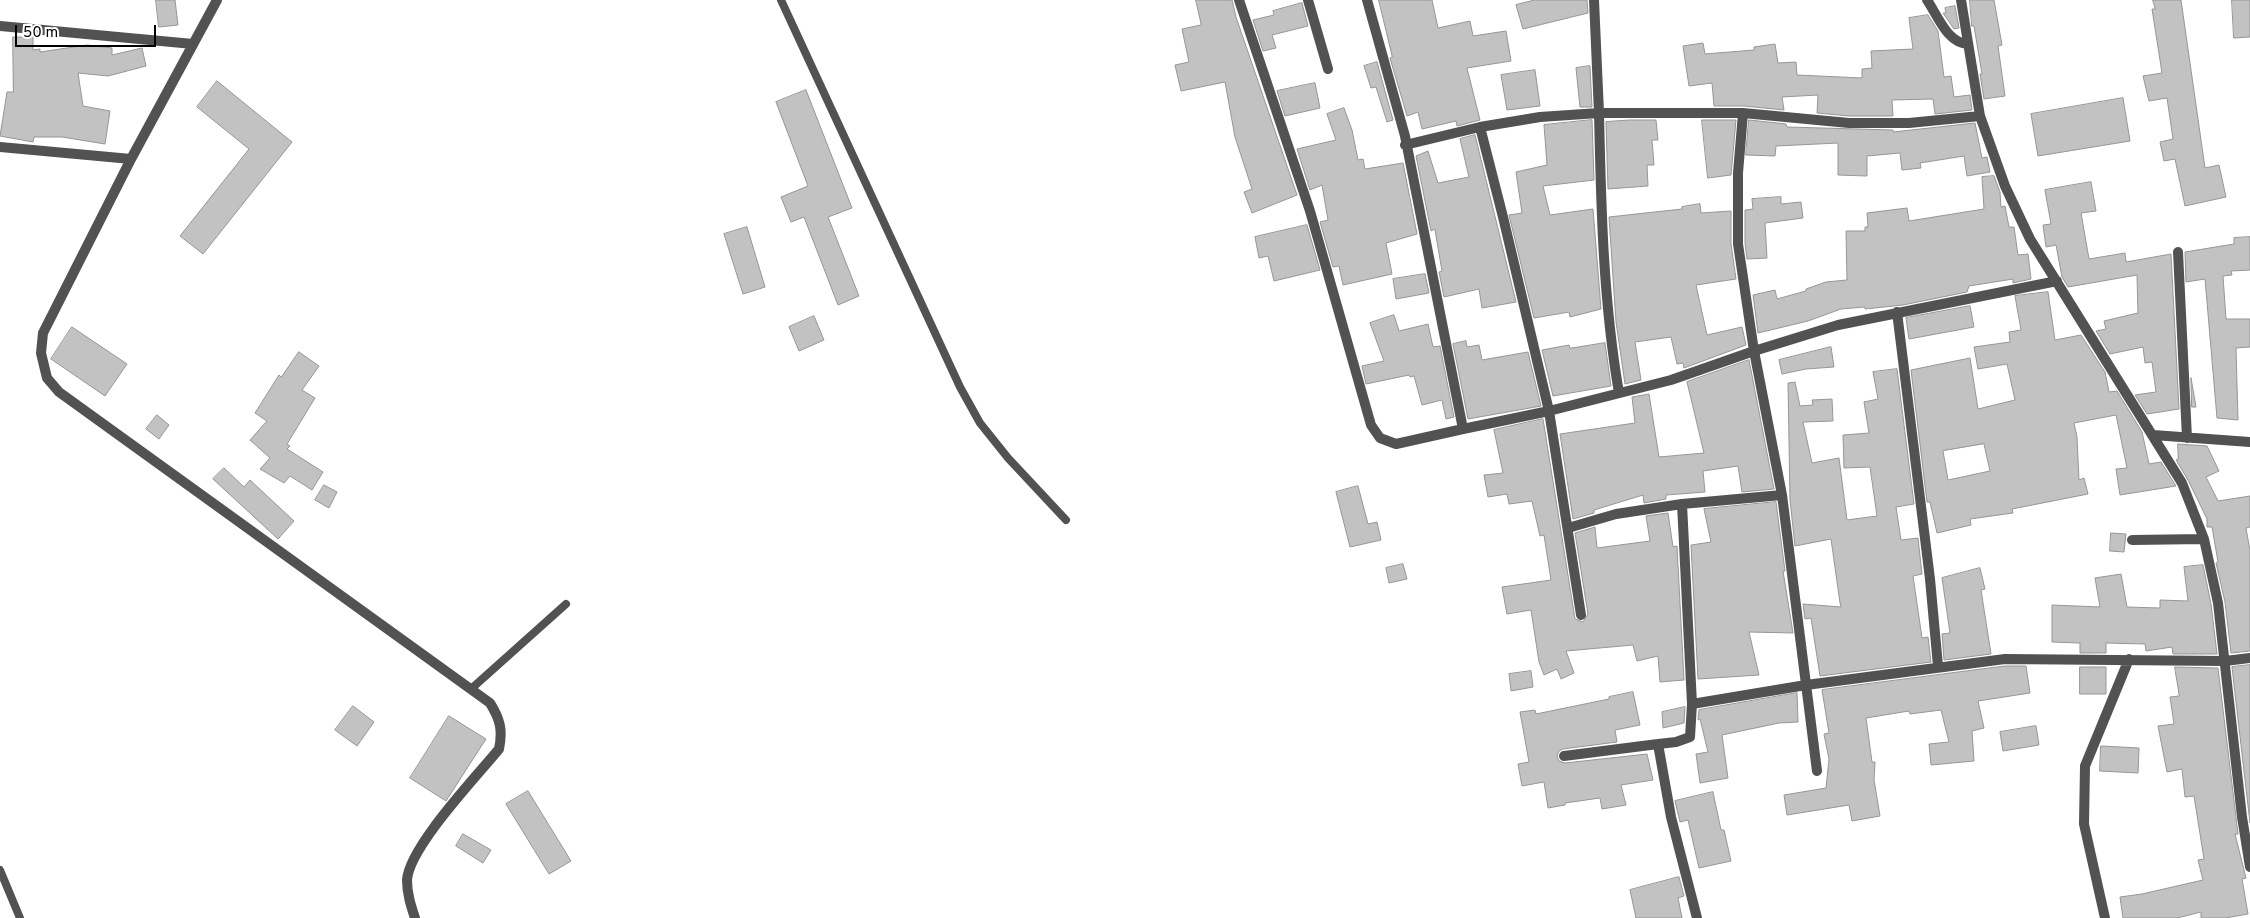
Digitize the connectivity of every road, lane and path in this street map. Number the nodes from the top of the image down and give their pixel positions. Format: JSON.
{"nodes":[{"id":1,"x":217,"y":0,"type":"edge"},
{"id":2,"x":782,"y":0,"type":"edge"},
{"id":3,"x":1239,"y":0,"type":"edge"},
{"id":4,"x":1308,"y":0,"type":"edge"},
{"id":5,"x":1367,"y":0,"type":"edge"},
{"id":6,"x":1594,"y":0,"type":"edge"},
{"id":7,"x":1927,"y":0,"type":"edge"},
{"id":8,"x":1961,"y":0,"type":"edge"},
{"id":9,"x":0,"y":26,"type":"edge"},
{"id":10,"x":194,"y":44,"type":"junction"},
{"id":11,"x":1968,"y":44,"type":"junction"},
{"id":12,"x":1328,"y":69,"type":"dead end"},
{"id":13,"x":1599,"y":112,"type":"junction"},
{"id":14,"x":1743,"y":113,"type":"junction"},
{"id":15,"x":1980,"y":116,"type":"junction"},
{"id":16,"x":1480,"y":128,"type":"junction"},
{"id":17,"x":1405,"y":145,"type":"junction"},
{"id":18,"x":0,"y":147,"type":"edge"},
{"id":19,"x":131,"y":159,"type":"junction"},
{"id":20,"x":2178,"y":252,"type":"dead end"},
{"id":21,"x":2057,"y":281,"type":"junction"},
{"id":22,"x":1897,"y":312,"type":"junction"},
{"id":23,"x":1754,"y":351,"type":"junction"},
{"id":24,"x":1619,"y":392,"type":"junction"},
{"id":25,"x":1549,"y":411,"type":"junction"},
{"id":26,"x":1463,"y":429,"type":"junction"},
{"id":27,"x":2153,"y":435,"type":"junction"},
{"id":28,"x":2187,"y":438,"type":"junction"},
{"id":29,"x":2250,"y":442,"type":"edge"},
{"id":30,"x":1782,"y":494,"type":"junction"},
{"id":31,"x":1682,"y":504,"type":"junction"},
{"id":32,"x":1066,"y":520,"type":"dead end"},
{"id":33,"x":1568,"y":528,"type":"junction"},
{"id":34,"x":2132,"y":540,"type":"dead end"},
{"id":35,"x":2204,"y":540,"type":"junction"},
{"id":36,"x":566,"y":604,"type":"dead end"},
{"id":37,"x":1581,"y":615,"type":"dead end"},
{"id":38,"x":2250,"y":658,"type":"edge"},
{"id":39,"x":2129,"y":659,"type":"junction"},
{"id":40,"x":2225,"y":661,"type":"junction"},
{"id":41,"x":1938,"y":666,"type":"junction"},
{"id":42,"x":1806,"y":685,"type":"junction"},
{"id":43,"x":471,"y":689,"type":"junction"},
{"id":44,"x":1692,"y":704,"type":"junction"},
{"id":45,"x":1658,"y":744,"type":"junction"},
{"id":46,"x":1564,"y":756,"type":"dead end"},
{"id":47,"x":1817,"y":771,"type":"dead end"},
{"id":48,"x":2250,"y":867,"type":"edge"},
{"id":49,"x":0,"y":870,"type":"edge"},
{"id":50,"x":20,"y":918,"type":"edge"},
{"id":51,"x":415,"y":918,"type":"edge"},
{"id":52,"x":1696,"y":918,"type":"edge"},
{"id":53,"x":2105,"y":918,"type":"edge"}],
"edges":[{"from":1,"to":10,"type":"street"},
{"from":2,"to":32,"type":"lane"},
{"from":3,"to":26,"type":"street"},
{"from":4,"to":12,"type":"street"},
{"from":5,"to":17,"type":"street"},
{"from":6,"to":13,"type":"street"},
{"from":7,"to":11,"type":"street"},
{"from":8,"to":11,"type":"street"},
{"from":9,"to":10,"type":"street"},
{"from":10,"to":19,"type":"street"},
{"from":11,"to":15,"type":"street"},
{"from":13,"to":14,"type":"street"},
{"from":13,"to":16,"type":"street"},
{"from":13,"to":24,"type":"street"},
{"from":14,"to":15,"type":"street"},
{"from":14,"to":23,"type":"street"},
{"from":15,"to":21,"type":"street"},
{"from":16,"to":17,"type":"street"},
{"from":16,"to":25,"type":"street"},
{"from":17,"to":26,"type":"street"},
{"from":18,"to":19,"type":"street"},
{"from":19,"to":43,"type":"street"},
{"from":20,"to":28,"type":"street"},
{"from":21,"to":22,"type":"street"},
{"from":21,"to":27,"type":"street"},
{"from":22,"to":23,"type":"street"},
{"from":22,"to":41,"type":"street"},
{"from":23,"to":24,"type":"street"},
{"from":23,"to":30,"type":"street"},
{"from":24,"to":25,"type":"street"},
{"from":25,"to":26,"type":"street"},
{"from":25,"to":33,"type":"street"},
{"from":27,"to":28,"type":"street"},
{"from":27,"to":35,"type":"street"},
{"from":28,"to":29,"type":"street"},
{"from":30,"to":31,"type":"street"},
{"from":30,"to":42,"type":"street"},
{"from":31,"to":33,"type":"street"},
{"from":31,"to":44,"type":"street"},
{"from":33,"to":37,"type":"street"},
{"from":34,"to":35,"type":"street"},
{"from":35,"to":40,"type":"street"},
{"from":36,"to":43,"type":"lane"},
{"from":38,"to":40,"type":"street"},
{"from":39,"to":40,"type":"street"},
{"from":39,"to":41,"type":"street"},
{"from":39,"to":53,"type":"street"},
{"from":40,"to":48,"type":"street"},
{"from":41,"to":42,"type":"street"},
{"from":42,"to":44,"type":"street"},
{"from":42,"to":47,"type":"street"},
{"from":43,"to":51,"type":"street"},
{"from":44,"to":45,"type":"street"},
{"from":45,"to":46,"type":"street"},
{"from":45,"to":52,"type":"street"},
{"from":49,"to":50,"type":"lane"}]}
